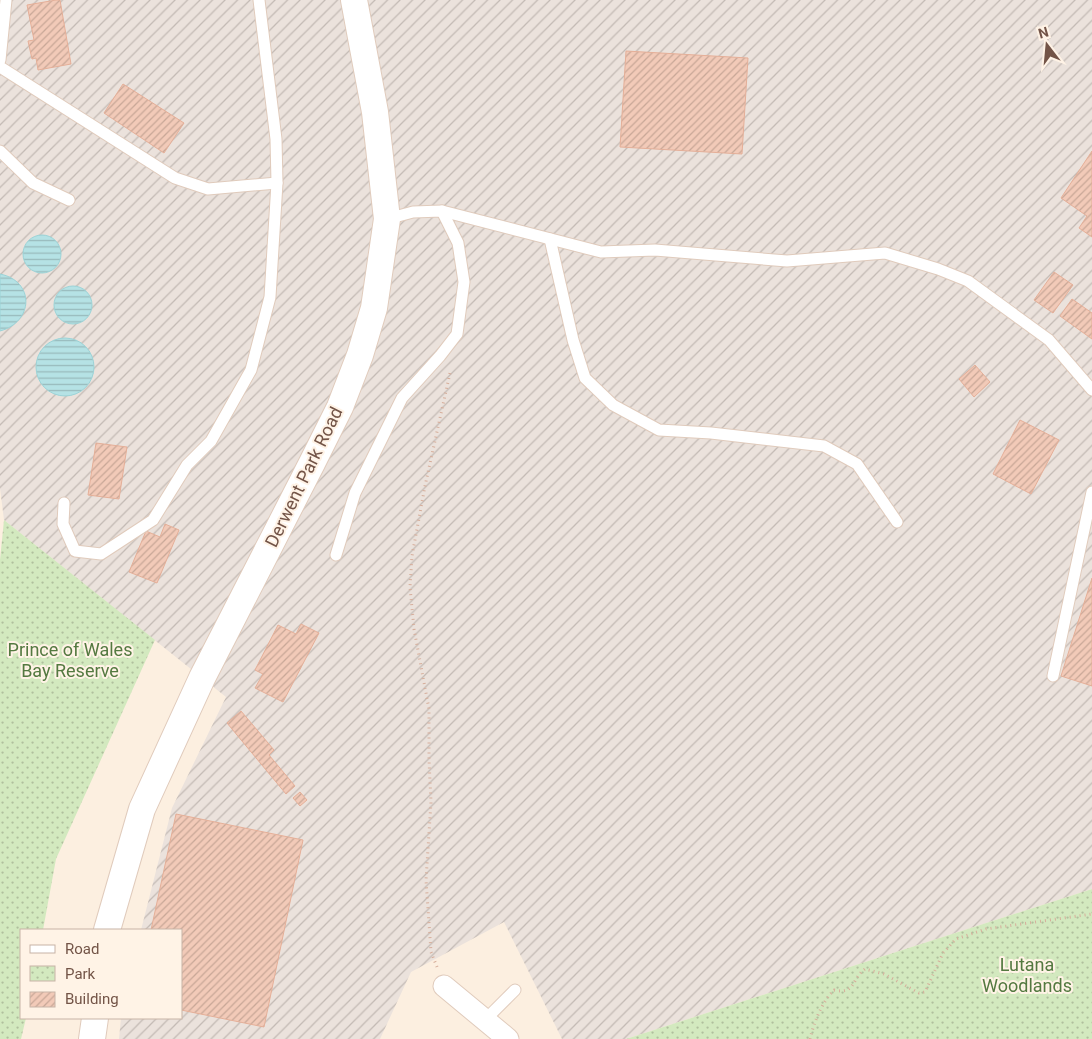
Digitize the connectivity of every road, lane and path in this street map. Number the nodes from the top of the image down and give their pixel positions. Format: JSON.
{"nodes":[{"id":1,"x":6,"y":0,"type":"edge"},
{"id":2,"x":259,"y":0,"type":"edge"},
{"id":3,"x":354,"y":0,"type":"edge"},
{"id":4,"x":0,"y":60,"type":"edge"},
{"id":5,"x":0,"y":67,"type":"edge"},
{"id":6,"x":0,"y":151,"type":"edge"},
{"id":7,"x":277,"y":183,"type":"junction"},
{"id":8,"x":69,"y":200,"type":"dead end"},
{"id":9,"x":442,"y":211,"type":"junction"},
{"id":10,"x":387,"y":219,"type":"junction"},
{"id":11,"x":550,"y":239,"type":"junction"},
{"id":12,"x":450,"y":372,"type":"dead end"},
{"id":13,"x":1092,"y":390,"type":"edge"},
{"id":14,"x":1092,"y":492,"type":"edge"},
{"id":15,"x":64,"y":503,"type":"dead end"},
{"id":16,"x":897,"y":522,"type":"dead end"},
{"id":17,"x":336,"y":555,"type":"dead end"},
{"id":18,"x":1053,"y":676,"type":"dead end"},
{"id":19,"x":1092,"y":914,"type":"edge"},
{"id":20,"x":107,"y":929,"type":"edge"},
{"id":21,"x":444,"y":986,"type":"joint"},
{"id":22,"x":515,"y":990,"type":"dead end"},
{"id":23,"x":95,"y":1019,"type":"edge"},
{"id":24,"x":486,"y":1019,"type":"junction"},
{"id":25,"x":92,"y":1039,"type":"edge"},
{"id":26,"x":508,"y":1039,"type":"edge"},
{"id":27,"x":810,"y":1039,"type":"edge"}],
"edges":[{"from":1,"to":4,"type":"lane"},
{"from":2,"to":7,"type":"lane"},
{"from":3,"to":10,"type":"street","name":"Derwent Park Road"},
{"from":5,"to":7,"type":"lane"},
{"from":6,"to":8,"type":"lane"},
{"from":7,"to":15,"type":"lane"},
{"from":9,"to":10,"type":"lane"},
{"from":9,"to":11,"type":"lane"},
{"from":9,"to":17,"type":"lane"},
{"from":10,"to":20,"type":"street","name":"Derwent Park Road"},
{"from":11,"to":13,"type":"lane"},
{"from":11,"to":16,"type":"lane"},
{"from":12,"to":21,"type":"path"},
{"from":14,"to":18,"type":"lane"},
{"from":19,"to":27,"type":"path"},
{"from":21,"to":24,"type":"street"},
{"from":22,"to":24,"type":"lane"},
{"from":23,"to":25,"type":"street"},
{"from":24,"to":26,"type":"street"}]}
